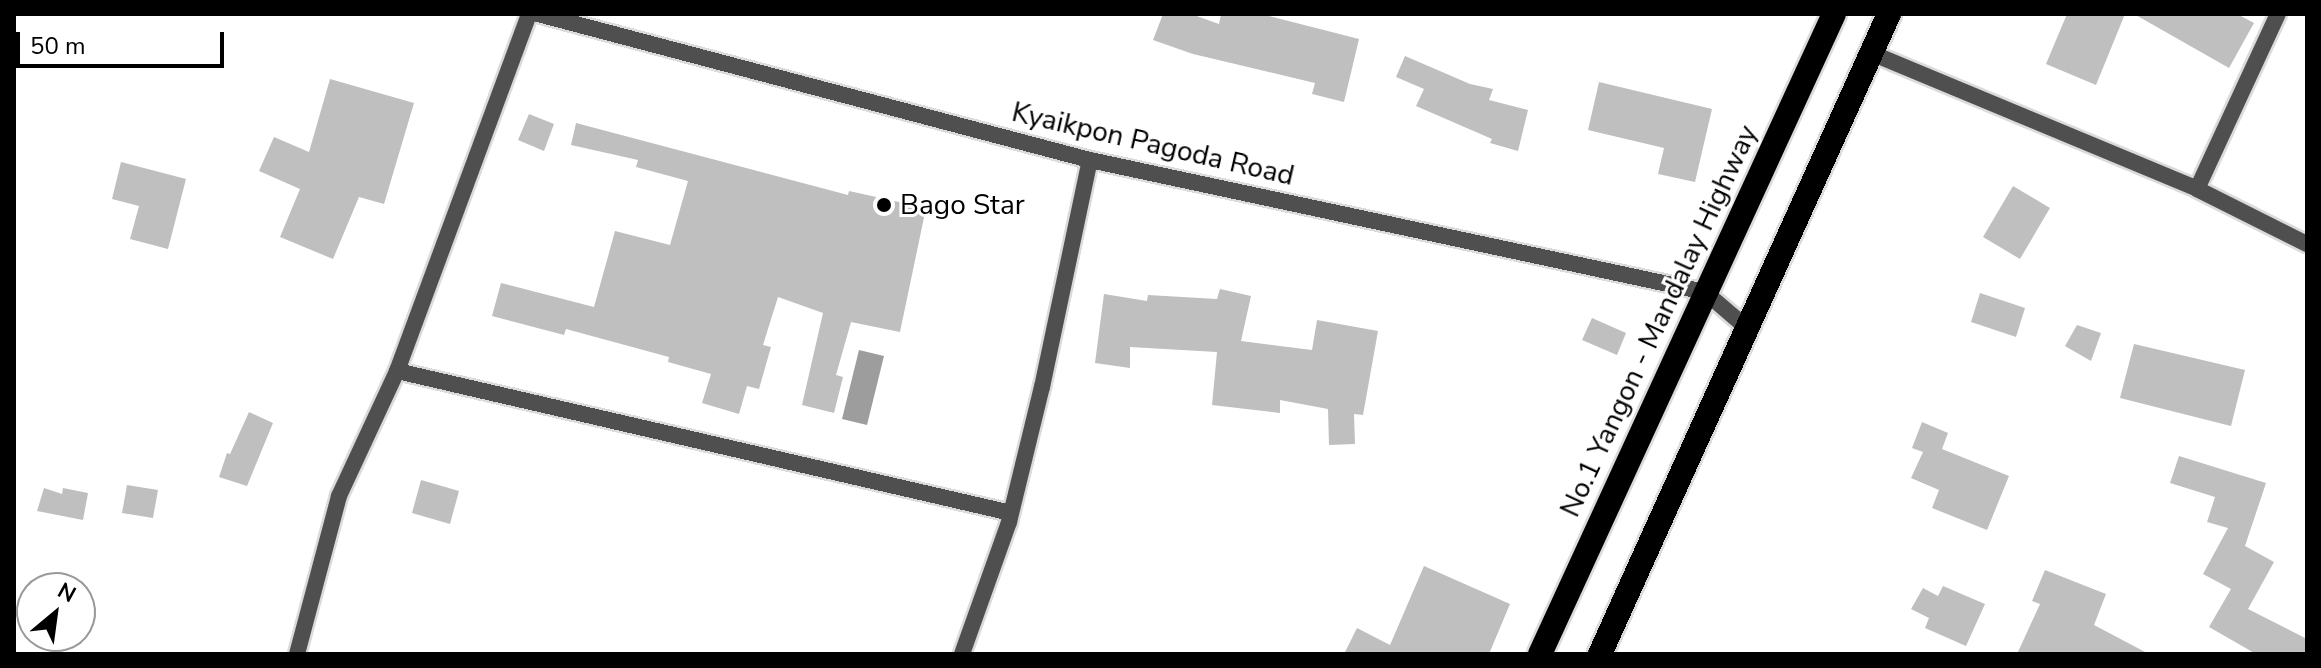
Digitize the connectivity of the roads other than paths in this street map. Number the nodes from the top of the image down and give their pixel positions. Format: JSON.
{"nodes":[{"id":1,"x":529,"y":14,"type":"edge"},
{"id":2,"x":538,"y":14,"type":"edge"},
{"id":3,"x":1834,"y":14,"type":"edge"},
{"id":4,"x":1889,"y":14,"type":"edge"},
{"id":5,"x":2278,"y":14,"type":"edge"},
{"id":6,"x":1871,"y":53,"type":"junction"},
{"id":7,"x":1090,"y":160,"type":"junction"},
{"id":8,"x":2197,"y":189,"type":"junction"},
{"id":9,"x":2307,"y":244,"type":"edge"},
{"id":10,"x":1705,"y":292,"type":"junction"},
{"id":11,"x":1748,"y":329,"type":"junction"},
{"id":12,"x":397,"y":371,"type":"junction"},
{"id":13,"x":1011,"y":513,"type":"junction"},
{"id":14,"x":297,"y":654,"type":"edge"},
{"id":15,"x":962,"y":654,"type":"edge"},
{"id":16,"x":1540,"y":654,"type":"edge"},
{"id":17,"x":1600,"y":654,"type":"edge"}],
"edges":[{"from":1,"to":12,"type":"street"},
{"from":2,"to":7,"type":"street","name":"Kyaikpon Pagoda Road"},
{"from":3,"to":10,"type":"highway","name":"No.1 Yangon - Mandalay Highway"},
{"from":4,"to":6,"type":"highway"},
{"from":5,"to":8,"type":"street"},
{"from":6,"to":8,"type":"street"},
{"from":6,"to":11,"type":"highway"},
{"from":7,"to":10,"type":"street","name":"Kyaikpon Pagoda Road"},
{"from":7,"to":13,"type":"street"},
{"from":8,"to":9,"type":"street"},
{"from":10,"to":11,"type":"street","name":"Kyaikpon Pagoda Road"},
{"from":10,"to":16,"type":"highway","name":"No.1 Yangon - Mandalay Highway"},
{"from":11,"to":17,"type":"highway"},
{"from":12,"to":13,"type":"street"},
{"from":12,"to":14,"type":"street"},
{"from":13,"to":15,"type":"street"}]}
